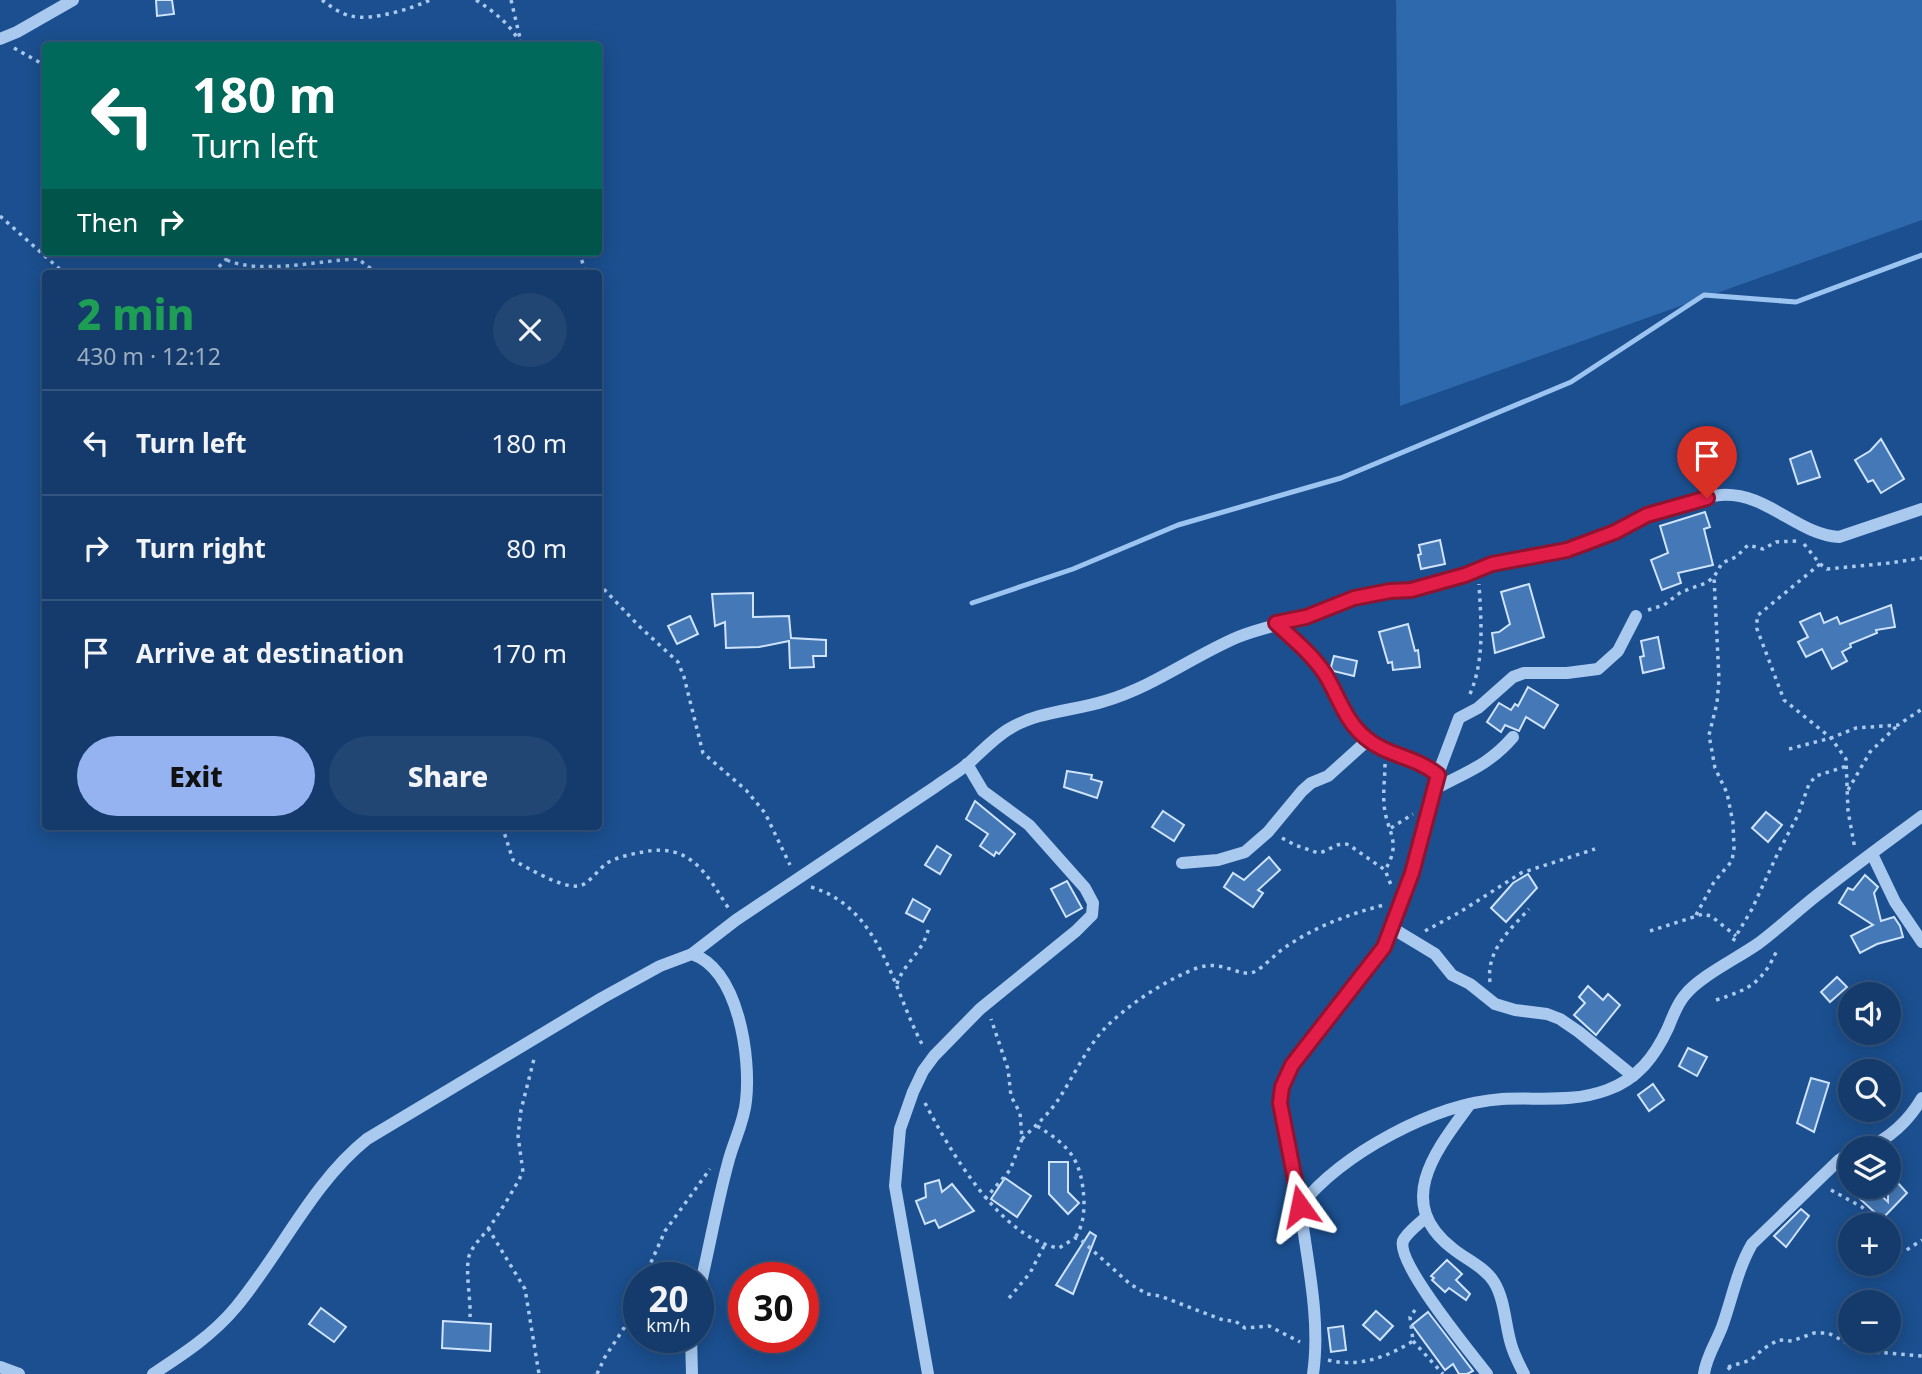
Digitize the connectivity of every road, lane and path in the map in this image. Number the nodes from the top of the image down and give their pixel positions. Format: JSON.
{"nodes":[{"id":1,"x":73,"y":0,"type":"edge"},
{"id":2,"x":322,"y":0,"type":"edge"},
{"id":3,"x":430,"y":0,"type":"edge"},
{"id":4,"x":476,"y":0,"type":"edge"},
{"id":5,"x":510,"y":0,"type":"edge"},
{"id":6,"x":2,"y":41,"type":"edge"},
{"id":7,"x":521,"y":42,"type":"edge"},
{"id":8,"x":521,"y":42,"type":"edge"},
{"id":9,"x":42,"y":64,"type":"edge"},
{"id":10,"x":0,"y":216,"type":"edge"},
{"id":11,"x":42,"y":253,"type":"edge"},
{"id":12,"x":45,"y":256,"type":"edge"},
{"id":13,"x":230,"y":256,"type":"edge"},
{"id":14,"x":227,"y":260,"type":"junction"},
{"id":15,"x":61,"y":270,"type":"edge"},
{"id":16,"x":216,"y":270,"type":"edge"},
{"id":17,"x":373,"y":270,"type":"edge"},
{"id":18,"x":1922,"y":509,"type":"edge"},
{"id":19,"x":1922,"y":558,"type":"edge"},
{"id":20,"x":1820,"y":564,"type":"junction"},
{"id":21,"x":1478,"y":570,"type":"junction"},
{"id":22,"x":1714,"y":577,"type":"junction"},
{"id":23,"x":602,"y":587,"type":"edge"},
{"id":24,"x":1636,"y":615,"type":"joint"},
{"id":25,"x":1276,"y":623,"type":"junction"},
{"id":26,"x":1922,"y":709,"type":"edge"},
{"id":27,"x":1459,"y":718,"type":"junction"},
{"id":28,"x":1898,"y":725,"type":"junction"},
{"id":29,"x":1513,"y":737,"type":"dead end"},
{"id":30,"x":1831,"y":738,"type":"junction"},
{"id":31,"x":1368,"y":740,"type":"junction"},
{"id":32,"x":1789,"y":749,"type":"dead end"},
{"id":33,"x":1384,"y":750,"type":"junction"},
{"id":34,"x":967,"y":764,"type":"junction"},
{"id":35,"x":1847,"y":766,"type":"junction"},
{"id":36,"x":1438,"y":775,"type":"junction"},
{"id":37,"x":1435,"y":789,"type":"junction"},
{"id":38,"x":1847,"y":792,"type":"junction"},
{"id":39,"x":1922,"y":816,"type":"edge"},
{"id":40,"x":503,"y":830,"type":"edge"},
{"id":41,"x":1268,"y":832,"type":"junction"},
{"id":42,"x":1595,"y":849,"type":"dead end"},
{"id":43,"x":1872,"y":854,"type":"junction"},
{"id":44,"x":1182,"y":863,"type":"dead end"},
{"id":45,"x":1858,"y":864,"type":"junction"},
{"id":46,"x":1385,"y":870,"type":"junction"},
{"id":47,"x":797,"y":880,"type":"junction"},
{"id":48,"x":1392,"y":890,"type":"dead end"},
{"id":49,"x":1529,"y":909,"type":"dead end"},
{"id":50,"x":1696,"y":915,"type":"junction"},
{"id":51,"x":736,"y":920,"type":"junction"},
{"id":52,"x":929,"y":925,"type":"dead end"},
{"id":53,"x":1393,"y":925,"type":"junction"},
{"id":54,"x":1650,"y":931,"type":"dead end"},
{"id":55,"x":1736,"y":936,"type":"junction"},
{"id":56,"x":1783,"y":939,"type":"dead end"},
{"id":57,"x":1412,"y":941,"type":"junction"},
{"id":58,"x":1922,"y":942,"type":"edge"},
{"id":59,"x":1732,"y":943,"type":"dead end"},
{"id":60,"x":692,"y":954,"type":"junction"},
{"id":61,"x":896,"y":986,"type":"junction"},
{"id":62,"x":1716,"y":1000,"type":"dead end"},
{"id":63,"x":987,"y":1003,"type":"junction"},
{"id":64,"x":1495,"y":1004,"type":"junction"},
{"id":65,"x":540,"y":1035,"type":"junction"},
{"id":66,"x":931,"y":1060,"type":"junction"},
{"id":67,"x":1633,"y":1076,"type":"junction"},
{"id":68,"x":916,"y":1086,"type":"junction"},
{"id":69,"x":1922,"y":1098,"type":"edge"},
{"id":70,"x":1470,"y":1104,"type":"junction"},
{"id":71,"x":1037,"y":1126,"type":"junction"},
{"id":72,"x":1889,"y":1136,"type":"edge"},
{"id":73,"x":1022,"y":1139,"type":"junction"},
{"id":74,"x":1838,"y":1164,"type":"edge"},
{"id":75,"x":710,"y":1168,"type":"dead end"},
{"id":76,"x":1816,"y":1184,"type":"junction"},
{"id":77,"x":985,"y":1199,"type":"junction"},
{"id":78,"x":1300,"y":1206,"type":"junction"},
{"id":79,"x":1867,"y":1213,"type":"edge"},
{"id":80,"x":1426,"y":1217,"type":"junction"},
{"id":81,"x":488,"y":1228,"type":"junction"},
{"id":82,"x":1075,"y":1238,"type":"junction"},
{"id":83,"x":1922,"y":1240,"type":"edge"},
{"id":84,"x":1045,"y":1244,"type":"junction"},
{"id":85,"x":1901,"y":1251,"type":"edge"},
{"id":86,"x":651,"y":1262,"type":"edge"},
{"id":87,"x":705,"y":1262,"type":"edge"},
{"id":88,"x":1426,"y":1294,"type":"junction"},
{"id":89,"x":1009,"y":1297,"type":"dead end"},
{"id":90,"x":470,"y":1317,"type":"dead end"},
{"id":91,"x":623,"y":1330,"type":"edge"},
{"id":92,"x":1413,"y":1340,"type":"junction"},
{"id":93,"x":691,"y":1353,"type":"edge"},
{"id":94,"x":1316,"y":1354,"type":"junction"},
{"id":95,"x":1922,"y":1356,"type":"edge"},
{"id":96,"x":0,"y":1367,"type":"edge"},
{"id":97,"x":1728,"y":1367,"type":"dead end"},
{"id":98,"x":19,"y":1374,"type":"edge"},
{"id":99,"x":153,"y":1374,"type":"edge"},
{"id":100,"x":539,"y":1374,"type":"edge"},
{"id":101,"x":597,"y":1374,"type":"edge"},
{"id":102,"x":692,"y":1374,"type":"edge"},
{"id":103,"x":928,"y":1374,"type":"edge"},
{"id":104,"x":1313,"y":1374,"type":"edge"},
{"id":105,"x":1443,"y":1374,"type":"edge"},
{"id":106,"x":1487,"y":1374,"type":"edge"},
{"id":107,"x":1524,"y":1374,"type":"edge"},
{"id":108,"x":1704,"y":1374,"type":"edge"}],
"edges":[{"from":1,"to":6,"type":"street"},
{"from":2,"to":3,"type":"path"},
{"from":4,"to":7,"type":"path"},
{"from":5,"to":8,"type":"path"},
{"from":6,"to":9,"type":"path"},
{"from":10,"to":11,"type":"path"},
{"from":12,"to":15,"type":"path"},
{"from":13,"to":14,"type":"path"},
{"from":14,"to":16,"type":"path"},
{"from":14,"to":17,"type":"path"},
{"from":18,"to":21,"type":"street"},
{"from":19,"to":20,"type":"path"},
{"from":20,"to":22,"type":"path"},
{"from":20,"to":30,"type":"path"},
{"from":21,"to":25,"type":"street"},
{"from":21,"to":27,"type":"path"},
{"from":22,"to":24,"type":"path"},
{"from":22,"to":50,"type":"path"},
{"from":23,"to":47,"type":"path"},
{"from":24,"to":27,"type":"street"},
{"from":25,"to":31,"type":"street"},
{"from":25,"to":34,"type":"street"},
{"from":26,"to":28,"type":"path"},
{"from":27,"to":36,"type":"street"},
{"from":28,"to":30,"type":"path"},
{"from":28,"to":38,"type":"path"},
{"from":29,"to":37,"type":"street"},
{"from":30,"to":32,"type":"path"},
{"from":30,"to":35,"type":"path"},
{"from":31,"to":33,"type":"street"},
{"from":31,"to":41,"type":"street"},
{"from":33,"to":36,"type":"street"},
{"from":33,"to":46,"type":"path"},
{"from":34,"to":47,"type":"street"},
{"from":34,"to":63,"type":"street"},
{"from":35,"to":38,"type":"path"},
{"from":35,"to":55,"type":"path"},
{"from":36,"to":37,"type":"street"},
{"from":37,"to":53,"type":"street"},
{"from":38,"to":45,"type":"path"},
{"from":39,"to":43,"type":"street"},
{"from":40,"to":51,"type":"path"},
{"from":41,"to":44,"type":"street"},
{"from":41,"to":46,"type":"path"},
{"from":42,"to":57,"type":"path"},
{"from":43,"to":45,"type":"street"},
{"from":43,"to":58,"type":"street"},
{"from":45,"to":67,"type":"street"},
{"from":46,"to":48,"type":"path"},
{"from":47,"to":51,"type":"street"},
{"from":47,"to":61,"type":"path"},
{"from":49,"to":64,"type":"path"},
{"from":50,"to":54,"type":"path"},
{"from":50,"to":55,"type":"path"},
{"from":51,"to":60,"type":"street"},
{"from":52,"to":61,"type":"path"},
{"from":53,"to":57,"type":"street"},
{"from":53,"to":71,"type":"path"},
{"from":53,"to":78,"type":"street"},
{"from":55,"to":59,"type":"path"},
{"from":56,"to":62,"type":"path"},
{"from":57,"to":64,"type":"street"},
{"from":60,"to":65,"type":"street"},
{"from":60,"to":87,"type":"street"},
{"from":61,"to":66,"type":"path"},
{"from":63,"to":66,"type":"street"},
{"from":63,"to":73,"type":"path"},
{"from":64,"to":67,"type":"street"},
{"from":65,"to":81,"type":"path"},
{"from":65,"to":99,"type":"street"},
{"from":66,"to":68,"type":"street"},
{"from":67,"to":70,"type":"street"},
{"from":68,"to":77,"type":"path"},
{"from":68,"to":103,"type":"street"},
{"from":69,"to":72,"type":"street"},
{"from":70,"to":78,"type":"street"},
{"from":70,"to":80,"type":"street"},
{"from":71,"to":73,"type":"path"},
{"from":71,"to":82,"type":"path"},
{"from":73,"to":77,"type":"path"},
{"from":74,"to":76,"type":"street"},
{"from":75,"to":86,"type":"path"},
{"from":76,"to":79,"type":"path"},
{"from":76,"to":108,"type":"street"},
{"from":77,"to":84,"type":"path"},
{"from":78,"to":94,"type":"street"},
{"from":80,"to":88,"type":"street"},
{"from":80,"to":107,"type":"street"},
{"from":81,"to":90,"type":"path"},
{"from":81,"to":100,"type":"path"},
{"from":82,"to":84,"type":"path"},
{"from":82,"to":94,"type":"path"},
{"from":83,"to":85,"type":"path"},
{"from":84,"to":89,"type":"path"},
{"from":88,"to":92,"type":"path"},
{"from":88,"to":106,"type":"street"},
{"from":91,"to":101,"type":"path"},
{"from":92,"to":94,"type":"path"},
{"from":92,"to":105,"type":"path"},
{"from":93,"to":102,"type":"street"},
{"from":94,"to":104,"type":"street"},
{"from":95,"to":97,"type":"path"},
{"from":96,"to":98,"type":"street"}]}
